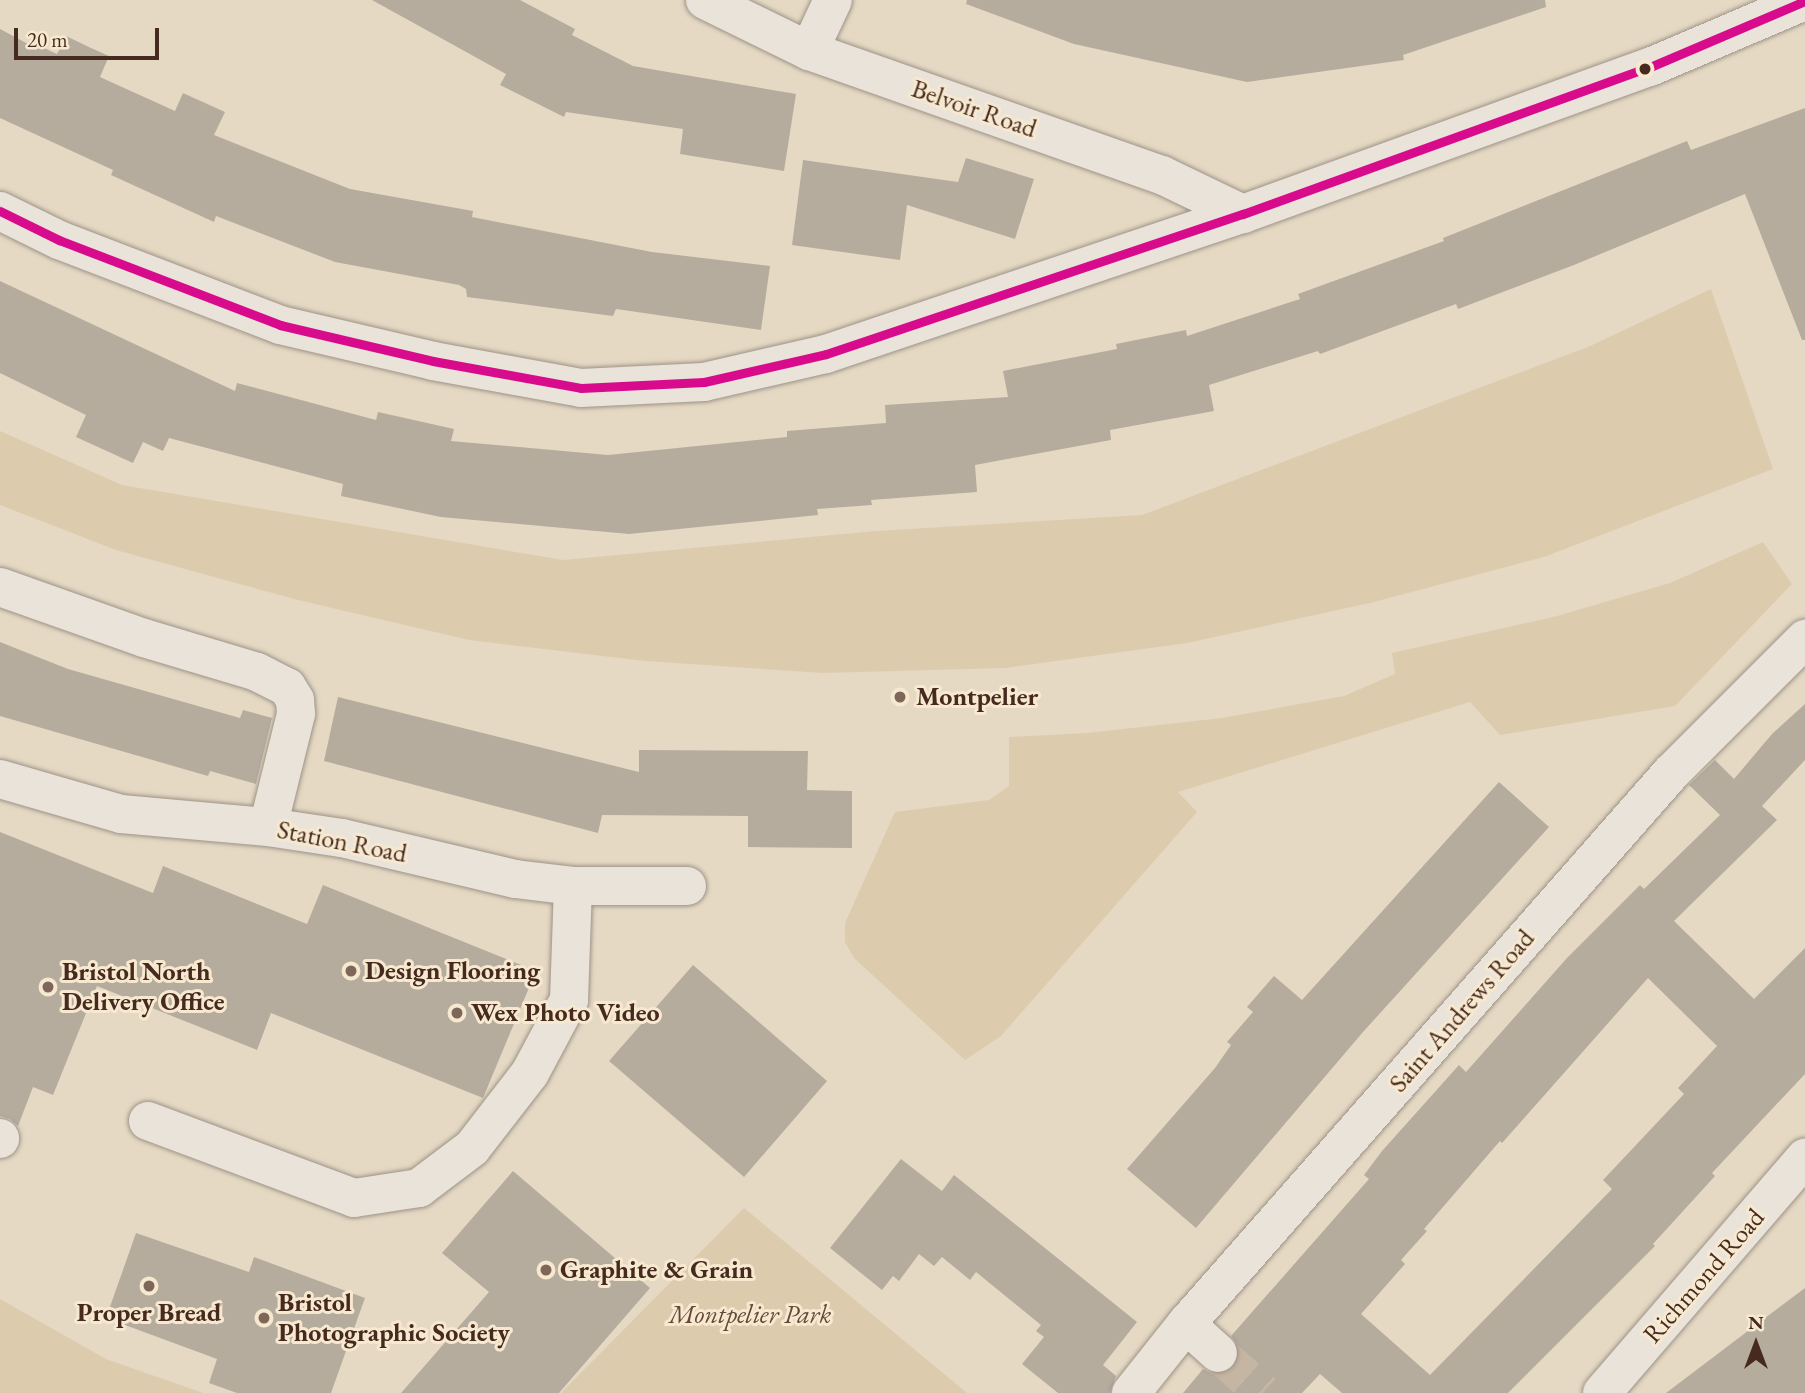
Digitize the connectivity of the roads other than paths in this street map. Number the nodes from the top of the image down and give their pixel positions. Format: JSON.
{"nodes":[{"id":1,"x":705,"y":0,"type":"edge"},
{"id":2,"x":833,"y":0,"type":"edge"},
{"id":3,"x":1805,"y":1,"type":"edge"},
{"id":4,"x":809,"y":51,"type":"junction"},
{"id":5,"x":0,"y":211,"type":"edge"},
{"id":6,"x":1243,"y":214,"type":"junction"},
{"id":7,"x":0,"y":587,"type":"edge"},
{"id":8,"x":1805,"y":639,"type":"edge"},
{"id":9,"x":0,"y":779,"type":"edge"},
{"id":10,"x":268,"y":827,"type":"junction"},
{"id":11,"x":573,"y":886,"type":"junction"},
{"id":12,"x":687,"y":886,"type":"dead end"},
{"id":13,"x":148,"y":1121,"type":"dead end"},
{"id":14,"x":1805,"y":1158,"type":"edge"},
{"id":15,"x":1186,"y":1324,"type":"junction"},
{"id":16,"x":1217,"y":1353,"type":"tunnel mouth"},
{"id":17,"x":1131,"y":1393,"type":"edge"},
{"id":18,"x":1602,"y":1393,"type":"edge"}],
"edges":[{"from":1,"to":4,"type":"street","name":"Belvoir Road"},
{"from":2,"to":4,"type":"street"},
{"from":3,"to":6,"type":"street"},
{"from":4,"to":6,"type":"street","name":"Belvoir Road"},
{"from":5,"to":6,"type":"street"},
{"from":7,"to":10,"type":"street"},
{"from":8,"to":15,"type":"street","name":"Saint Andrews Road"},
{"from":9,"to":10,"type":"street","name":"Station Road"},
{"from":10,"to":11,"type":"street","name":"Station Road"},
{"from":11,"to":12,"type":"street","name":"Station Road"},
{"from":11,"to":13,"type":"street"},
{"from":14,"to":18,"type":"street","name":"Richmond Road"},
{"from":15,"to":16,"type":"street"},
{"from":15,"to":17,"type":"street","name":"Saint Andrews Road"}]}
